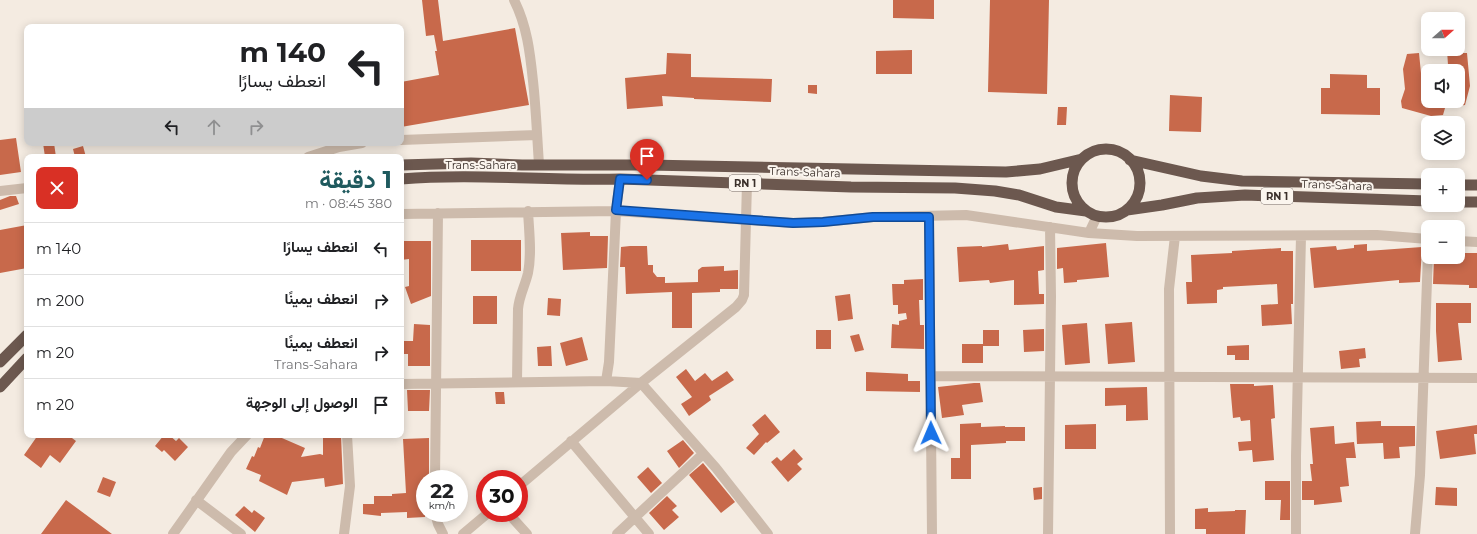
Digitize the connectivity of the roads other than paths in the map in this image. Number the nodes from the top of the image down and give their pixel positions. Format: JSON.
{"nodes":[{"id":1,"x":514,"y":0,"type":"edge"},
{"id":2,"x":537,"y":134,"type":"junction"},
{"id":3,"x":404,"y":140,"type":"edge"},
{"id":4,"x":345,"y":146,"type":"edge"},
{"id":5,"x":317,"y":154,"type":"edge"},
{"id":6,"x":1082,"y":159,"type":"junction"},
{"id":7,"x":1130,"y":160,"type":"junction"},
{"id":8,"x":539,"y":164,"type":"junction"},
{"id":9,"x":404,"y":165,"type":"edge"},
{"id":10,"x":620,"y":179,"type":"junction"},
{"id":11,"x":404,"y":180,"type":"edge"},
{"id":12,"x":748,"y":183,"type":"junction"},
{"id":13,"x":1421,"y":184,"type":"edge"},
{"id":14,"x":1465,"y":185,"type":"edge"},
{"id":15,"x":1477,"y":185,"type":"edge"},
{"id":16,"x":24,"y":188,"type":"edge"},
{"id":17,"x":0,"y":191,"type":"edge"},
{"id":18,"x":1421,"y":201,"type":"edge"},
{"id":19,"x":1465,"y":202,"type":"edge"},
{"id":20,"x":1477,"y":202,"type":"edge"},
{"id":21,"x":616,"y":210,"type":"junction"},
{"id":22,"x":1127,"y":210,"type":"junction"},
{"id":23,"x":528,"y":211,"type":"junction"},
{"id":24,"x":1086,"y":211,"type":"junction"},
{"id":25,"x":438,"y":213,"type":"junction"},
{"id":26,"x":404,"y":214,"type":"edge"},
{"id":27,"x":1096,"y":216,"type":"junction"},
{"id":28,"x":929,"y":217,"type":"junction"},
{"id":29,"x":746,"y":220,"type":"junction"},
{"id":30,"x":1050,"y":227,"type":"junction"},
{"id":31,"x":1089,"y":233,"type":"junction"},
{"id":32,"x":1175,"y":236,"type":"junction"},
{"id":33,"x":1300,"y":236,"type":"junction"},
{"id":34,"x":1421,"y":238,"type":"edge"},
{"id":35,"x":1465,"y":241,"type":"edge"},
{"id":36,"x":1477,"y":242,"type":"edge"},
{"id":37,"x":1428,"y":264,"type":"edge"},
{"id":38,"x":24,"y":338,"type":"edge"},
{"id":39,"x":24,"y":361,"type":"edge"},
{"id":40,"x":0,"y":362,"type":"edge"},
{"id":41,"x":931,"y":376,"type":"junction"},
{"id":42,"x":1049,"y":377,"type":"junction"},
{"id":43,"x":1170,"y":377,"type":"junction"},
{"id":44,"x":1298,"y":378,"type":"junction"},
{"id":45,"x":1423,"y":378,"type":"junction"},
{"id":46,"x":1477,"y":378,"type":"edge"},
{"id":47,"x":606,"y":381,"type":"junction"},
{"id":48,"x":517,"y":382,"type":"junction"},
{"id":49,"x":437,"y":383,"type":"junction"},
{"id":50,"x":641,"y":383,"type":"junction"},
{"id":51,"x":404,"y":384,"type":"edge"},
{"id":52,"x":0,"y":387,"type":"edge"},
{"id":53,"x":244,"y":438,"type":"edge"},
{"id":54,"x":347,"y":438,"type":"edge"},
{"id":55,"x":571,"y":441,"type":"junction"},
{"id":56,"x":703,"y":454,"type":"junction"},
{"id":57,"x":435,"y":470,"type":"edge"},
{"id":58,"x":528,"y":478,"type":"edge"},
{"id":59,"x":196,"y":500,"type":"junction"},
{"id":60,"x":635,"y":517,"type":"junction"},
{"id":61,"x":437,"y":522,"type":"edge"},
{"id":62,"x":477,"y":522,"type":"edge"},
{"id":63,"x":516,"y":522,"type":"edge"},
{"id":64,"x":174,"y":534,"type":"edge"},
{"id":65,"x":241,"y":534,"type":"edge"},
{"id":66,"x":344,"y":534,"type":"edge"},
{"id":67,"x":443,"y":534,"type":"edge"},
{"id":68,"x":463,"y":534,"type":"edge"},
{"id":69,"x":526,"y":534,"type":"edge"},
{"id":70,"x":617,"y":534,"type":"edge"},
{"id":71,"x":649,"y":534,"type":"edge"},
{"id":72,"x":768,"y":534,"type":"edge"},
{"id":73,"x":932,"y":534,"type":"edge"},
{"id":74,"x":1048,"y":534,"type":"edge"},
{"id":75,"x":1170,"y":534,"type":"edge"},
{"id":76,"x":1296,"y":534,"type":"edge"},
{"id":77,"x":1415,"y":534,"type":"edge"}],
"edges":[{"from":1,"to":2,"type":"street"},
{"from":2,"to":3,"type":"street"},
{"from":2,"to":8,"type":"street"},
{"from":4,"to":5,"type":"street"},
{"from":6,"to":7,"type":"highway"},
{"from":6,"to":8,"type":"highway","name":"Trans-Sahara","number":"RN 1"},
{"from":6,"to":24,"type":"highway"},
{"from":7,"to":13,"type":"highway","name":"Trans-Sahara","number":"RN 1"},
{"from":7,"to":22,"type":"highway"},
{"from":8,"to":9,"type":"highway","name":"Trans-Sahara","number":"RN 1"},
{"from":10,"to":11,"type":"highway","name":"Trans-Sahara","number":"RN 1"},
{"from":10,"to":12,"type":"highway","name":"Trans-Sahara","number":"RN 1"},
{"from":10,"to":21,"type":"street"},
{"from":12,"to":24,"type":"highway","name":"Trans-Sahara","number":"RN 1"},
{"from":12,"to":29,"type":"street"},
{"from":14,"to":15,"type":"highway"},
{"from":16,"to":17,"type":"street"},
{"from":18,"to":22,"type":"highway","name":"Trans-Sahara","number":"RN 1"},
{"from":19,"to":20,"type":"highway"},
{"from":21,"to":23,"type":"street"},
{"from":21,"to":29,"type":"street"},
{"from":21,"to":47,"type":"street"},
{"from":22,"to":27,"type":"highway"},
{"from":23,"to":25,"type":"street"},
{"from":23,"to":48,"type":"street"},
{"from":24,"to":27,"type":"highway"},
{"from":25,"to":26,"type":"street"},
{"from":25,"to":49,"type":"street"},
{"from":27,"to":31,"type":"street"},
{"from":28,"to":29,"type":"street"},
{"from":28,"to":30,"type":"street"},
{"from":28,"to":41,"type":"street"},
{"from":29,"to":50,"type":"street"},
{"from":30,"to":31,"type":"street"},
{"from":30,"to":42,"type":"street"},
{"from":31,"to":32,"type":"street"},
{"from":32,"to":33,"type":"street"},
{"from":32,"to":43,"type":"street"},
{"from":33,"to":34,"type":"street"},
{"from":33,"to":44,"type":"street"},
{"from":35,"to":36,"type":"street"},
{"from":37,"to":45,"type":"street"},
{"from":38,"to":40,"type":"highway"},
{"from":39,"to":52,"type":"highway"},
{"from":41,"to":42,"type":"street"},
{"from":41,"to":73,"type":"street"},
{"from":42,"to":43,"type":"street"},
{"from":42,"to":74,"type":"street"},
{"from":43,"to":44,"type":"street"},
{"from":43,"to":75,"type":"street"},
{"from":44,"to":45,"type":"street"},
{"from":44,"to":76,"type":"street"},
{"from":45,"to":46,"type":"street"},
{"from":45,"to":77,"type":"street"},
{"from":47,"to":48,"type":"street"},
{"from":47,"to":50,"type":"street"},
{"from":48,"to":49,"type":"street"},
{"from":49,"to":51,"type":"street"},
{"from":49,"to":57,"type":"street"},
{"from":50,"to":55,"type":"street"},
{"from":50,"to":56,"type":"street"},
{"from":53,"to":59,"type":"street"},
{"from":54,"to":66,"type":"street"},
{"from":55,"to":58,"type":"street"},
{"from":55,"to":60,"type":"street"},
{"from":56,"to":60,"type":"street"},
{"from":56,"to":72,"type":"street"},
{"from":59,"to":64,"type":"street"},
{"from":59,"to":65,"type":"street"},
{"from":60,"to":70,"type":"street"},
{"from":60,"to":71,"type":"street"},
{"from":61,"to":67,"type":"street"},
{"from":62,"to":68,"type":"street"},
{"from":63,"to":69,"type":"street"}]}
